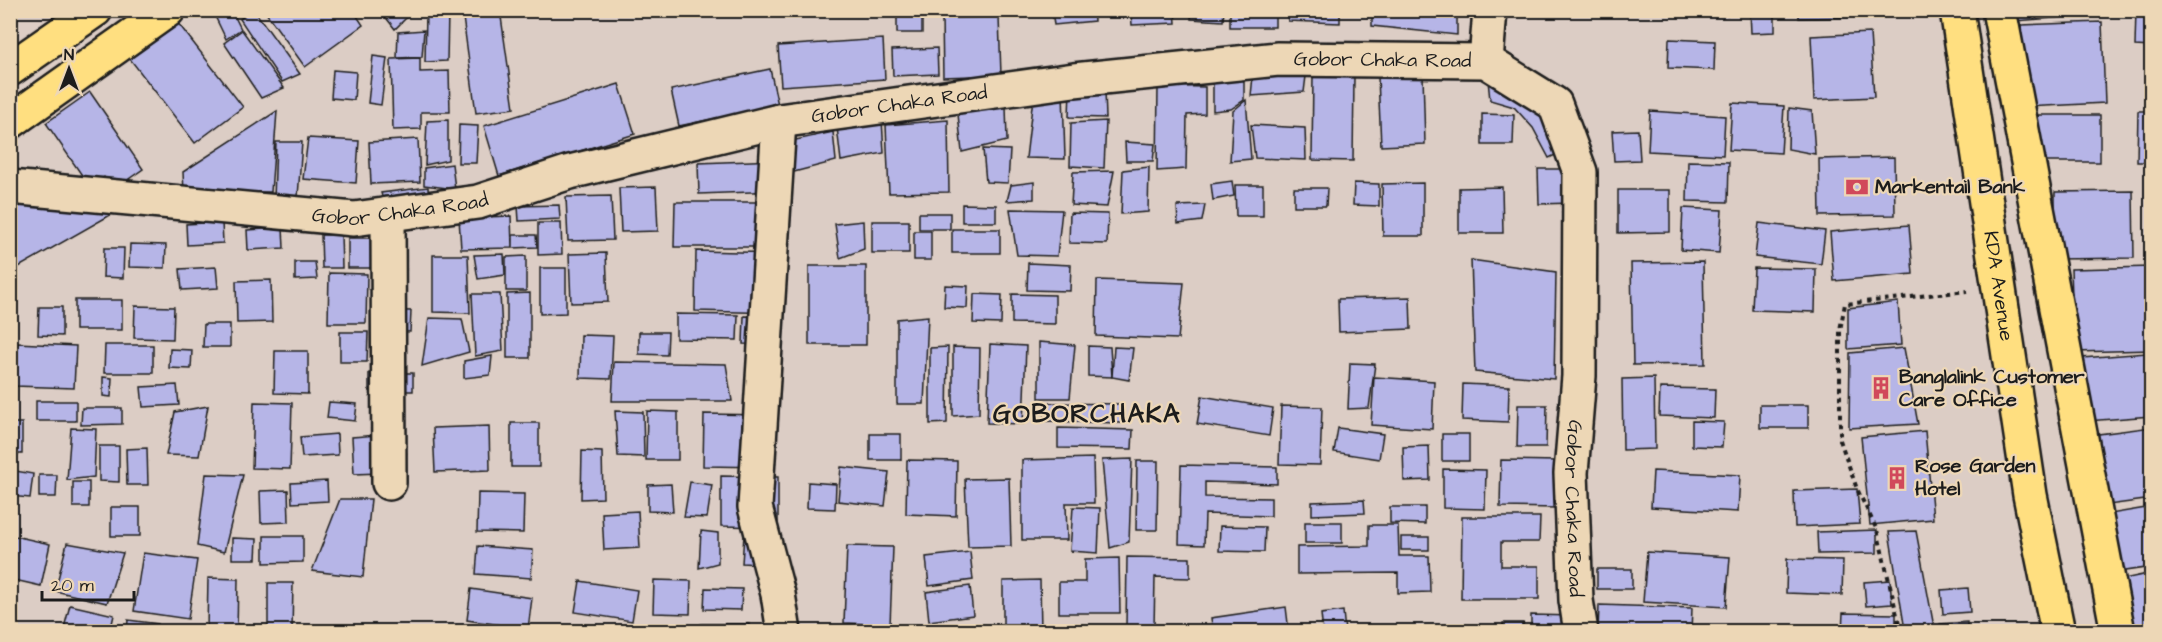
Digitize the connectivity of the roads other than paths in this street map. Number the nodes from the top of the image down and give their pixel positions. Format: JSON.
{"nodes":[{"id":1,"x":95,"y":10,"type":"edge"},
{"id":2,"x":168,"y":10,"type":"edge"},
{"id":3,"x":1490,"y":10,"type":"edge"},
{"id":4,"x":1957,"y":10,"type":"edge"},
{"id":5,"x":1999,"y":10,"type":"edge"},
{"id":6,"x":1485,"y":61,"type":"junction"},
{"id":7,"x":10,"y":69,"type":"edge"},
{"id":8,"x":779,"y":121,"type":"junction"},
{"id":9,"x":10,"y":122,"type":"edge"},
{"id":10,"x":10,"y":187,"type":"edge"},
{"id":11,"x":388,"y":214,"type":"junction"},
{"id":12,"x":389,"y":483,"type":"dead end"},
{"id":13,"x":784,"y":632,"type":"edge"},
{"id":14,"x":1581,"y":632,"type":"edge"},
{"id":15,"x":2058,"y":632,"type":"edge"},
{"id":16,"x":2118,"y":632,"type":"edge"}],
"edges":[{"from":1,"to":7,"type":"main road"},
{"from":2,"to":9,"type":"main road"},
{"from":3,"to":6,"type":"street"},
{"from":4,"to":15,"type":"main road","name":"KDA Avenue"},
{"from":5,"to":16,"type":"main road"},
{"from":6,"to":8,"type":"street","name":"Gobor Chaka Road"},
{"from":6,"to":14,"type":"street","name":"Gobor Chaka Road"},
{"from":8,"to":11,"type":"street","name":"Gobor Chaka Road"},
{"from":8,"to":13,"type":"street"},
{"from":10,"to":11,"type":"street","name":"Gobor Chaka Road"},
{"from":11,"to":12,"type":"street"}]}
